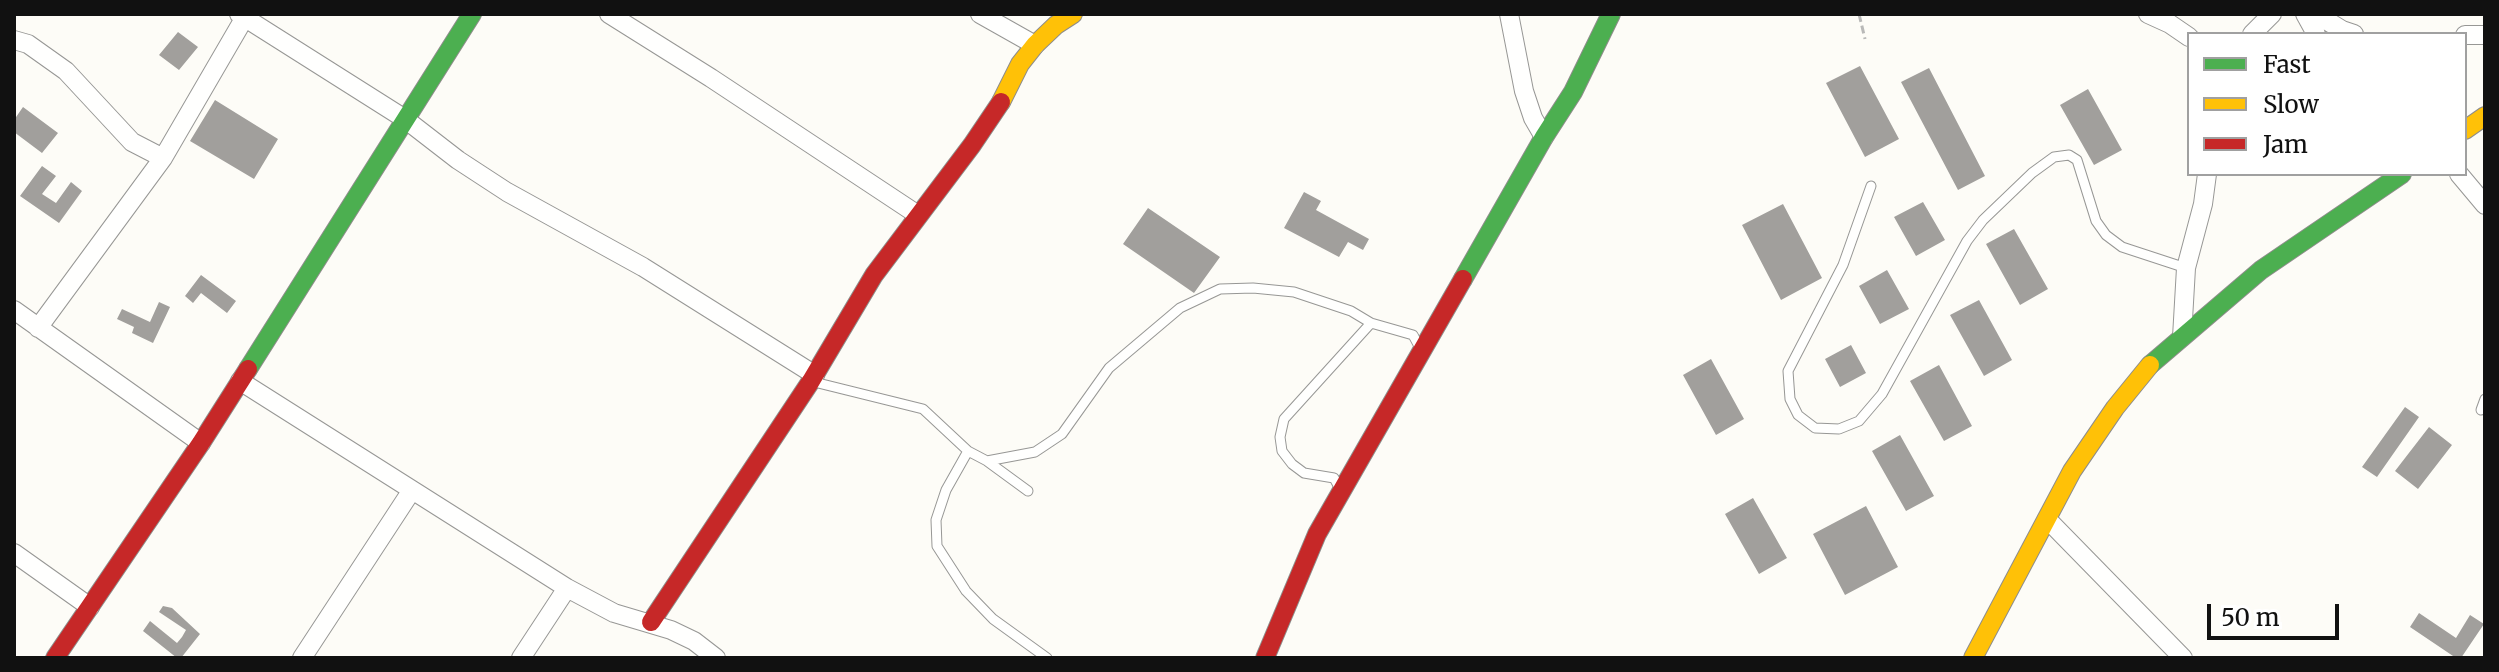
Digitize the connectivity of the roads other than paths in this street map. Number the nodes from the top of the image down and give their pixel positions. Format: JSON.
{"nodes":[{"id":1,"x":472,"y":14,"type":"edge"},
{"id":2,"x":609,"y":14,"type":"edge"},
{"id":3,"x":980,"y":14,"type":"edge"},
{"id":4,"x":1073,"y":14,"type":"edge"},
{"id":5,"x":1509,"y":14,"type":"edge"},
{"id":6,"x":1611,"y":14,"type":"edge"},
{"id":7,"x":2148,"y":14,"type":"edge"},
{"id":8,"x":2272,"y":14,"type":"edge"},
{"id":9,"x":2305,"y":14,"type":"edge"},
{"id":10,"x":2316,"y":14,"type":"edge"},
{"id":11,"x":242,"y":16,"type":"edge"},
{"id":12,"x":2167,"y":19,"type":"edge"},
{"id":13,"x":2254,"y":32,"type":"edge"},
{"id":14,"x":2315,"y":32,"type":"edge"},
{"id":15,"x":2348,"y":32,"type":"edge"},
{"id":16,"x":2187,"y":35,"type":"edge"},
{"id":17,"x":14,"y":40,"type":"edge"},
{"id":18,"x":1035,"y":45,"type":"junction"},
{"id":19,"x":2485,"y":116,"type":"edge"},
{"id":20,"x":405,"y":119,"type":"junction"},
{"id":21,"x":2467,"y":129,"type":"edge"},
{"id":22,"x":1544,"y":137,"type":"junction"},
{"id":23,"x":163,"y":158,"type":"junction"},
{"id":24,"x":2207,"y":176,"type":"edge"},
{"id":25,"x":2399,"y":176,"type":"edge"},
{"id":26,"x":2461,"y":176,"type":"edge"},
{"id":27,"x":1871,"y":186,"type":"dead end"},
{"id":28,"x":2485,"y":205,"type":"edge"},
{"id":29,"x":918,"y":215,"type":"junction"},
{"id":30,"x":2186,"y":268,"type":"junction"},
{"id":31,"x":14,"y":310,"type":"edge"},
{"id":32,"x":1371,"y":323,"type":"junction"},
{"id":33,"x":38,"y":328,"type":"junction"},
{"id":34,"x":2182,"y":337,"type":"junction"},
{"id":35,"x":1421,"y":351,"type":"junction"},
{"id":36,"x":813,"y":378,"type":"junction"},
{"id":37,"x":240,"y":381,"type":"junction"},
{"id":38,"x":2485,"y":399,"type":"edge"},
{"id":39,"x":2481,"y":410,"type":"dead end"},
{"id":40,"x":201,"y":443,"type":"junction"},
{"id":41,"x":968,"y":451,"type":"junction"},
{"id":42,"x":987,"y":461,"type":"junction"},
{"id":43,"x":412,"y":490,"type":"junction"},
{"id":44,"x":1340,"y":490,"type":"junction"},
{"id":45,"x":1028,"y":491,"type":"dead end"},
{"id":46,"x":2047,"y":519,"type":"junction"},
{"id":47,"x":14,"y":553,"type":"edge"},
{"id":48,"x":567,"y":588,"type":"junction"},
{"id":49,"x":90,"y":607,"type":"junction"},
{"id":50,"x":651,"y":622,"type":"junction"},
{"id":51,"x":709,"y":655,"type":"edge"},
{"id":52,"x":55,"y":658,"type":"edge"},
{"id":53,"x":302,"y":658,"type":"edge"},
{"id":54,"x":521,"y":658,"type":"edge"},
{"id":55,"x":1047,"y":658,"type":"edge"},
{"id":56,"x":1265,"y":658,"type":"edge"},
{"id":57,"x":1973,"y":658,"type":"edge"},
{"id":58,"x":2183,"y":658,"type":"edge"}],
"edges":[{"from":1,"to":20,"type":"street"},
{"from":2,"to":29,"type":"street"},
{"from":3,"to":18,"type":"street"},
{"from":4,"to":18,"type":"street"},
{"from":5,"to":22,"type":"street"},
{"from":6,"to":22,"type":"street"},
{"from":7,"to":12,"type":"street"},
{"from":8,"to":13,"type":"street"},
{"from":9,"to":14,"type":"street"},
{"from":10,"to":15,"type":"street"},
{"from":11,"to":20,"type":"street"},
{"from":11,"to":23,"type":"street"},
{"from":12,"to":16,"type":"street"},
{"from":17,"to":23,"type":"street"},
{"from":18,"to":29,"type":"street"},
{"from":19,"to":21,"type":"street"},
{"from":20,"to":36,"type":"street"},
{"from":20,"to":37,"type":"street"},
{"from":22,"to":35,"type":"street"},
{"from":23,"to":33,"type":"street"},
{"from":24,"to":30,"type":"street"},
{"from":25,"to":34,"type":"street"},
{"from":26,"to":28,"type":"street"},
{"from":27,"to":30,"type":"lane"},
{"from":29,"to":36,"type":"street"},
{"from":30,"to":34,"type":"street"},
{"from":31,"to":33,"type":"street"},
{"from":32,"to":35,"type":"lane"},
{"from":32,"to":42,"type":"lane"},
{"from":32,"to":44,"type":"lane"},
{"from":33,"to":40,"type":"street"},
{"from":34,"to":46,"type":"street"},
{"from":35,"to":44,"type":"street"},
{"from":36,"to":41,"type":"lane"},
{"from":36,"to":50,"type":"street"},
{"from":37,"to":40,"type":"street"},
{"from":37,"to":43,"type":"street"},
{"from":38,"to":39,"type":"lane"},
{"from":40,"to":49,"type":"street"},
{"from":41,"to":42,"type":"lane"},
{"from":41,"to":55,"type":"lane"},
{"from":42,"to":45,"type":"lane"},
{"from":43,"to":48,"type":"street"},
{"from":43,"to":53,"type":"street"},
{"from":44,"to":56,"type":"street"},
{"from":46,"to":57,"type":"street"},
{"from":46,"to":58,"type":"street"},
{"from":47,"to":49,"type":"street"},
{"from":48,"to":50,"type":"street"},
{"from":48,"to":54,"type":"street"},
{"from":49,"to":52,"type":"street"},
{"from":50,"to":51,"type":"street"}]}
